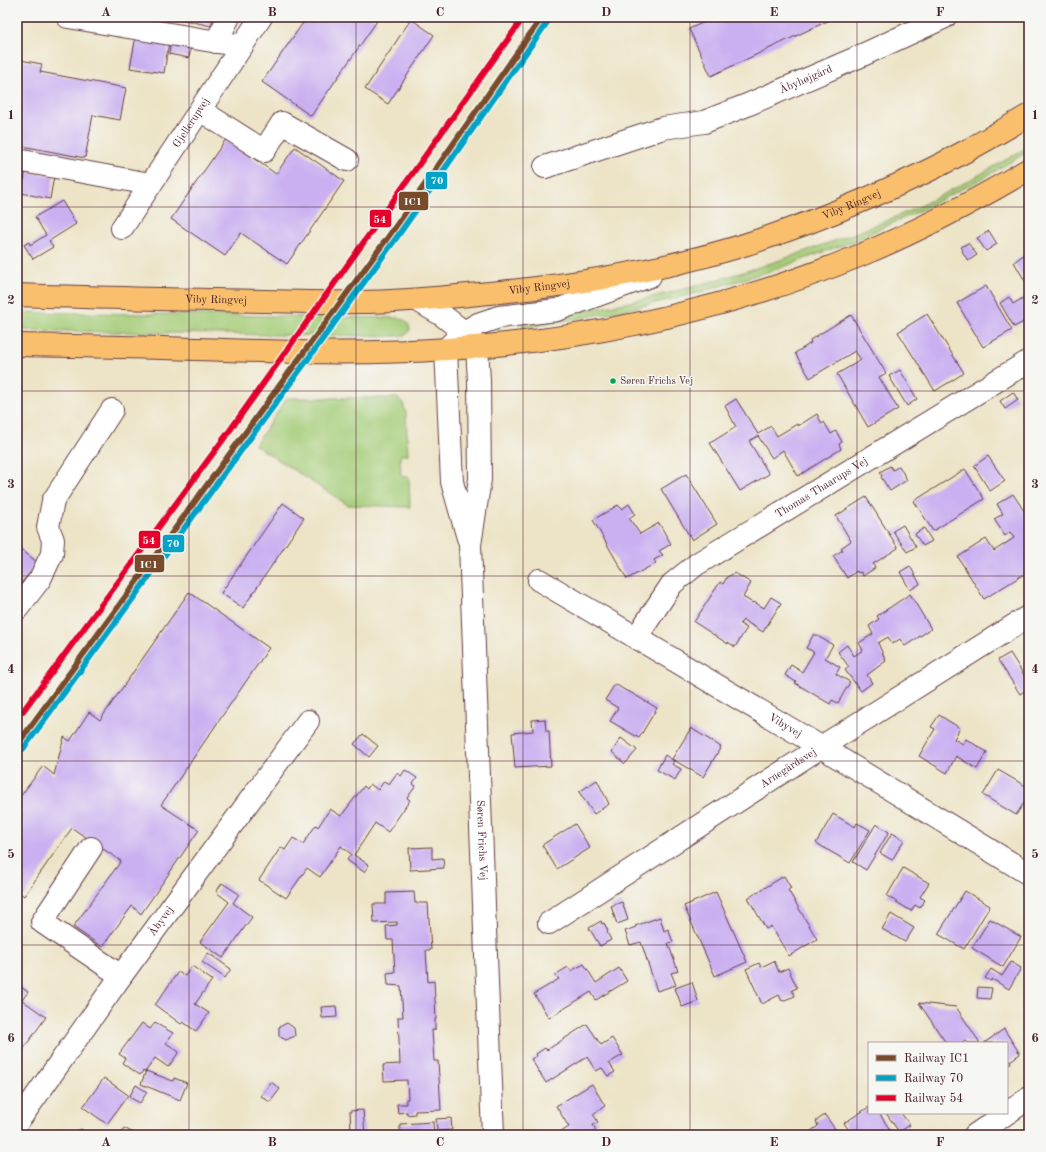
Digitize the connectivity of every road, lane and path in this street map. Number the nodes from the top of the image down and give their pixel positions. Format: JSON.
{"nodes":[{"id":1,"x":68,"y":17,"type":"edge"},
{"id":2,"x":229,"y":17,"type":"edge"},
{"id":3,"x":261,"y":17,"type":"edge"},
{"id":4,"x":945,"y":17,"type":"edge"},
{"id":5,"x":216,"y":42,"type":"junction"},
{"id":6,"x":242,"y":46,"type":"junction"},
{"id":7,"x":200,"y":110,"type":"junction"},
{"id":8,"x":1029,"y":115,"type":"edge"},
{"id":9,"x":17,"y":160,"type":"edge"},
{"id":10,"x":347,"y":160,"type":"dead end"},
{"id":11,"x":545,"y":167,"type":"dead end"},
{"id":12,"x":1029,"y":169,"type":"edge"},
{"id":13,"x":150,"y":184,"type":"junction"},
{"id":14,"x":122,"y":228,"type":"dead end"},
{"id":15,"x":706,"y":256,"type":"junction"},
{"id":16,"x":17,"y":295,"type":"edge"},
{"id":17,"x":417,"y":300,"type":"junction"},
{"id":18,"x":470,"y":340,"type":"junction"},
{"id":19,"x":17,"y":345,"type":"edge"},
{"id":20,"x":446,"y":349,"type":"junction"},
{"id":21,"x":1029,"y":361,"type":"edge"},
{"id":22,"x":112,"y":410,"type":"dead end"},
{"id":23,"x":470,"y":544,"type":"junction"},
{"id":24,"x":539,"y":580,"type":"dead end"},
{"id":25,"x":17,"y":609,"type":"edge"},
{"id":26,"x":1029,"y":616,"type":"edge"},
{"id":27,"x":636,"y":638,"type":"junction"},
{"id":28,"x":308,"y":721,"type":"dead end"},
{"id":29,"x":821,"y":748,"type":"junction"},
{"id":30,"x":91,"y":848,"type":"dead end"},
{"id":31,"x":1029,"y":874,"type":"edge"},
{"id":32,"x":549,"y":923,"type":"dead end"},
{"id":33,"x":121,"y":976,"type":"junction"},
{"id":34,"x":1029,"y":1098,"type":"edge"},
{"id":35,"x":1008,"y":1112,"type":"edge"},
{"id":36,"x":1006,"y":1114,"type":"edge"},
{"id":37,"x":17,"y":1123,"type":"edge"},
{"id":38,"x":493,"y":1135,"type":"edge"},
{"id":39,"x":975,"y":1135,"type":"edge"}],
"edges":[{"from":1,"to":5,"type":"street"},
{"from":2,"to":5,"type":"street"},
{"from":3,"to":6,"type":"street","name":"Gjellerupvej"},
{"from":4,"to":11,"type":"street","name":"Åbyhøjgård"},
{"from":5,"to":6,"type":"street"},
{"from":6,"to":7,"type":"street","name":"Gjellerupvej"},
{"from":7,"to":10,"type":"street"},
{"from":7,"to":13,"type":"street","name":"Gjellerupvej"},
{"from":8,"to":15,"type":"main road","name":"Viby Ringvej"},
{"from":9,"to":13,"type":"street"},
{"from":12,"to":18,"type":"main road"},
{"from":13,"to":14,"type":"street","name":"Gjellerupvej"},
{"from":15,"to":17,"type":"main road","name":"Viby Ringvej"},
{"from":15,"to":18,"type":"street"},
{"from":16,"to":17,"type":"main road","name":"Viby Ringvej"},
{"from":17,"to":18,"type":"street"},
{"from":18,"to":20,"type":"main road"},
{"from":18,"to":23,"type":"street","name":"Søren Frichs Vej"},
{"from":19,"to":20,"type":"main road"},
{"from":20,"to":23,"type":"street","name":"Søren Frichs Vej"},
{"from":21,"to":27,"type":"street","name":"Thomas Thaarups Vej"},
{"from":22,"to":25,"type":"street"},
{"from":23,"to":38,"type":"street","name":"Søren Frichs Vej"},
{"from":24,"to":27,"type":"street","name":"Vibyvej"},
{"from":26,"to":29,"type":"street","name":"Arnegårdsvej"},
{"from":27,"to":29,"type":"street","name":"Vibyvej"},
{"from":28,"to":33,"type":"street","name":"Åbyvej"},
{"from":29,"to":31,"type":"street","name":"Vibyvej"},
{"from":29,"to":32,"type":"street","name":"Arnegårdsvej"},
{"from":30,"to":33,"type":"street"},
{"from":33,"to":37,"type":"street","name":"Åbyvej"},
{"from":34,"to":35,"type":"street"},
{"from":36,"to":39,"type":"street"}]}
